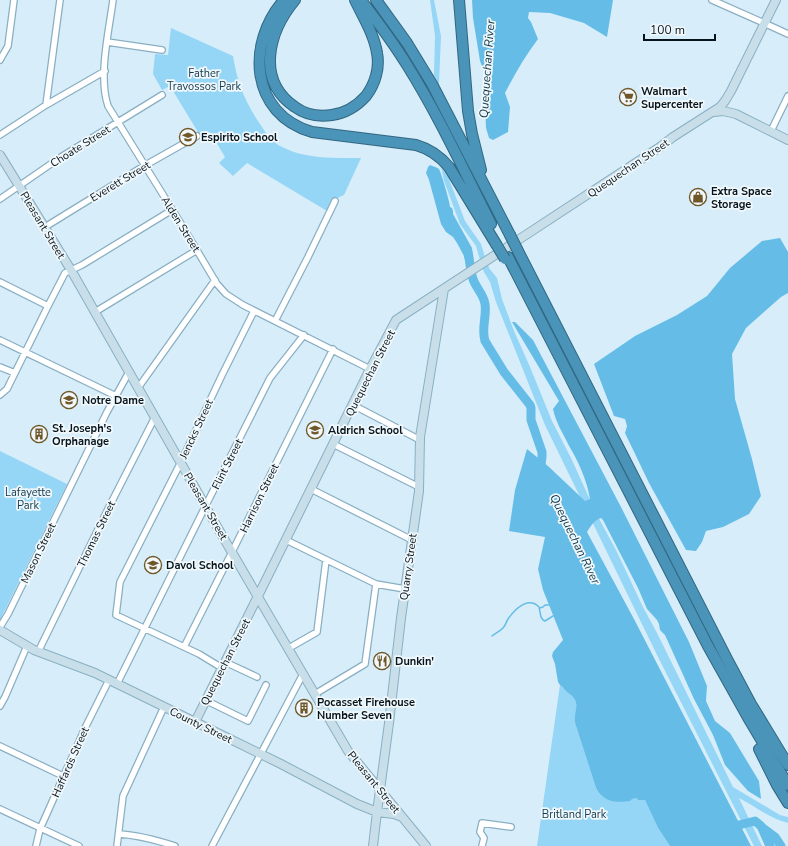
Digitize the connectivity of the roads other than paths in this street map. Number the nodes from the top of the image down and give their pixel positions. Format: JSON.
{"nodes":[{"id":1,"x":14,"y":0,"type":"edge"},
{"id":2,"x":60,"y":0,"type":"edge"},
{"id":3,"x":113,"y":0,"type":"edge"},
{"id":4,"x":284,"y":0,"type":"edge"},
{"id":5,"x":295,"y":0,"type":"edge"},
{"id":6,"x":355,"y":0,"type":"edge"},
{"id":7,"x":361,"y":0,"type":"edge"},
{"id":8,"x":376,"y":0,"type":"edge"},
{"id":9,"x":459,"y":0,"type":"edge"},
{"id":10,"x":712,"y":0,"type":"edge"},
{"id":11,"x":776,"y":0,"type":"edge"},
{"id":12,"x":764,"y":22,"type":"junction"},
{"id":13,"x":788,"y":34,"type":"edge"},
{"id":14,"x":107,"y":42,"type":"junction"},
{"id":15,"x":162,"y":50,"type":"dead end"},
{"id":16,"x":0,"y":60,"type":"edge"},
{"id":17,"x":105,"y":71,"type":"junction"},
{"id":18,"x":162,"y":95,"type":"dead end"},
{"id":19,"x":788,"y":96,"type":"edge"},
{"id":20,"x":46,"y":105,"type":"junction"},
{"id":21,"x":714,"y":112,"type":"junction"},
{"id":22,"x":118,"y":122,"type":"junction"},
{"id":23,"x":770,"y":131,"type":"junction"},
{"id":24,"x":0,"y":135,"type":"edge"},
{"id":25,"x":197,"y":136,"type":"dead end"},
{"id":26,"x":788,"y":140,"type":"edge"},
{"id":27,"x":0,"y":155,"type":"edge"},
{"id":28,"x":144,"y":166,"type":"junction"},
{"id":29,"x":19,"y":186,"type":"junction"},
{"id":30,"x":489,"y":194,"type":"junction"},
{"id":31,"x":0,"y":199,"type":"edge"},
{"id":32,"x":335,"y":201,"type":"dead end"},
{"id":33,"x":172,"y":210,"type":"junction"},
{"id":34,"x":45,"y":227,"type":"junction"},
{"id":35,"x":498,"y":243,"type":"junction"},
{"id":36,"x":197,"y":250,"type":"junction"},
{"id":37,"x":71,"y":270,"type":"junction"},
{"id":38,"x":214,"y":280,"type":"junction"},
{"id":39,"x":0,"y":282,"type":"edge"},
{"id":40,"x":444,"y":289,"type":"junction"},
{"id":41,"x":48,"y":306,"type":"junction"},
{"id":42,"x":254,"y":311,"type":"junction"},
{"id":43,"x":95,"y":312,"type":"junction"},
{"id":44,"x":275,"y":321,"type":"junction"},
{"id":45,"x":304,"y":335,"type":"junction"},
{"id":46,"x":0,"y":340,"type":"edge"},
{"id":47,"x":333,"y":349,"type":"junction"},
{"id":48,"x":25,"y":352,"type":"junction"},
{"id":49,"x":0,"y":367,"type":"edge"},
{"id":50,"x":370,"y":369,"type":"junction"},
{"id":51,"x":129,"y":372,"type":"junction"},
{"id":52,"x":15,"y":373,"type":"junction"},
{"id":53,"x":138,"y":388,"type":"junction"},
{"id":54,"x":0,"y":395,"type":"edge"},
{"id":55,"x":116,"y":396,"type":"junction"},
{"id":56,"x":353,"y":405,"type":"junction"},
{"id":57,"x":155,"y":417,"type":"junction"},
{"id":58,"x":420,"y":440,"type":"junction"},
{"id":59,"x":333,"y":444,"type":"junction"},
{"id":60,"x":181,"y":462,"type":"junction"},
{"id":61,"x":419,"y":486,"type":"junction"},
{"id":62,"x":311,"y":489,"type":"junction"},
{"id":63,"x":206,"y":505,"type":"junction"},
{"id":64,"x":286,"y":540,"type":"junction"},
{"id":65,"x":412,"y":540,"type":"junction"},
{"id":66,"x":232,"y":552,"type":"junction"},
{"id":67,"x":326,"y":560,"type":"junction"},
{"id":68,"x":376,"y":584,"type":"junction"},
{"id":69,"x":405,"y":589,"type":"junction"},
{"id":70,"x":258,"y":596,"type":"junction"},
{"id":71,"x":0,"y":627,"type":"edge"},
{"id":72,"x":145,"y":628,"type":"junction"},
{"id":73,"x":0,"y":630,"type":"edge"},
{"id":74,"x":27,"y":646,"type":"junction"},
{"id":75,"x":184,"y":647,"type":"junction"},
{"id":76,"x":288,"y":648,"type":"junction"},
{"id":77,"x":38,"y":652,"type":"junction"},
{"id":78,"x":223,"y":665,"type":"junction"},
{"id":79,"x":303,"y":674,"type":"junction"},
{"id":80,"x":257,"y":677,"type":"dead end"},
{"id":81,"x":109,"y":680,"type":"junction"},
{"id":82,"x":117,"y":684,"type":"junction"},
{"id":83,"x":266,"y":685,"type":"dead end"},
{"id":84,"x":733,"y":691,"type":"junction"},
{"id":85,"x":315,"y":694,"type":"junction"},
{"id":86,"x":3,"y":696,"type":"edge"},
{"id":87,"x":205,"y":700,"type":"junction"},
{"id":88,"x":0,"y":706,"type":"edge"},
{"id":89,"x":164,"y":707,"type":"junction"},
{"id":90,"x":195,"y":722,"type":"junction"},
{"id":91,"x":0,"y":746,"type":"edge"},
{"id":92,"x":262,"y":754,"type":"junction"},
{"id":93,"x":788,"y":765,"type":"edge"},
{"id":94,"x":63,"y":776,"type":"junction"},
{"id":95,"x":788,"y":785,"type":"edge"},
{"id":96,"x":380,"y":790,"type":"junction"},
{"id":97,"x":788,"y":803,"type":"edge"},
{"id":98,"x":0,"y":809,"type":"edge"},
{"id":99,"x":377,"y":812,"type":"junction"},
{"id":100,"x":402,"y":817,"type":"junction"},
{"id":101,"x":511,"y":827,"type":"dead end"},
{"id":102,"x":40,"y":828,"type":"junction"},
{"id":103,"x":119,"y":834,"type":"junction"},
{"id":104,"x":36,"y":846,"type":"edge"},
{"id":105,"x":79,"y":846,"type":"edge"},
{"id":106,"x":117,"y":846,"type":"edge"},
{"id":107,"x":175,"y":846,"type":"edge"},
{"id":108,"x":212,"y":846,"type":"edge"},
{"id":109,"x":373,"y":846,"type":"edge"},
{"id":110,"x":426,"y":846,"type":"edge"},
{"id":111,"x":482,"y":846,"type":"edge"}],
"edges":[{"from":1,"to":16,"type":"street"},
{"from":2,"to":20,"type":"street"},
{"from":3,"to":14,"type":"street","name":"Alden Street"},
{"from":4,"to":35,"type":"highway"},
{"from":5,"to":6,"type":"highway"},
{"from":7,"to":35,"type":"highway"},
{"from":8,"to":30,"type":"highway"},
{"from":9,"to":30,"type":"highway"},
{"from":10,"to":12,"type":"street"},
{"from":11,"to":12,"type":"main road"},
{"from":12,"to":13,"type":"street"},
{"from":12,"to":21,"type":"main road"},
{"from":14,"to":15,"type":"street"},
{"from":14,"to":17,"type":"street","name":"Alden Street"},
{"from":17,"to":20,"type":"street"},
{"from":17,"to":22,"type":"street","name":"Alden Street"},
{"from":18,"to":22,"type":"street","name":"Choate Street"},
{"from":19,"to":23,"type":"street"},
{"from":20,"to":24,"type":"street"},
{"from":21,"to":23,"type":"main road"},
{"from":21,"to":40,"type":"main road","name":"Quequechan Street"},
{"from":22,"to":28,"type":"street","name":"Alden Street"},
{"from":22,"to":29,"type":"street","name":"Choate Street"},
{"from":23,"to":26,"type":"main road"},
{"from":25,"to":28,"type":"street","name":"Everett Street"},
{"from":27,"to":29,"type":"main road","name":"Pleasant Street"},
{"from":28,"to":33,"type":"street","name":"Alden Street"},
{"from":28,"to":34,"type":"street","name":"Everett Street"},
{"from":29,"to":31,"type":"street","name":"Choate Street"},
{"from":29,"to":34,"type":"main road","name":"Pleasant Street"},
{"from":30,"to":93,"type":"highway","bridge":true},
{"from":32,"to":44,"type":"street"},
{"from":33,"to":36,"type":"street","name":"Alden Street"},
{"from":33,"to":37,"type":"street"},
{"from":34,"to":37,"type":"main road","name":"Pleasant Street"},
{"from":35,"to":84,"type":"highway"},
{"from":36,"to":38,"type":"street","name":"Alden Street"},
{"from":36,"to":43,"type":"street"},
{"from":37,"to":41,"type":"street"},
{"from":37,"to":43,"type":"main road","name":"Pleasant Street"},
{"from":38,"to":42,"type":"street","name":"Alden Street"},
{"from":38,"to":53,"type":"street"},
{"from":39,"to":41,"type":"street"},
{"from":40,"to":50,"type":"main road","name":"Quequechan Street"},
{"from":40,"to":58,"type":"main road","name":"Quarry Street"},
{"from":41,"to":48,"type":"street"},
{"from":42,"to":44,"type":"street","name":"Alden Street"},
{"from":42,"to":60,"type":"street","name":"Jencks Street"},
{"from":43,"to":51,"type":"main road","name":"Pleasant Street"},
{"from":44,"to":45,"type":"street","name":"Alden Street"},
{"from":45,"to":47,"type":"street","name":"Alden Street"},
{"from":45,"to":63,"type":"street","name":"Flint Street"},
{"from":46,"to":48,"type":"street"},
{"from":47,"to":50,"type":"street","name":"Alden Street"},
{"from":47,"to":66,"type":"street","name":"Harrison Street"},
{"from":48,"to":52,"type":"street"},
{"from":48,"to":55,"type":"street"},
{"from":49,"to":52,"type":"street"},
{"from":50,"to":56,"type":"main road","name":"Quequechan Street"},
{"from":51,"to":53,"type":"main road","name":"Pleasant Street"},
{"from":51,"to":55,"type":"street","name":"Mason Street"},
{"from":52,"to":54,"type":"street"},
{"from":53,"to":57,"type":"main road","name":"Pleasant Street"},
{"from":55,"to":71,"type":"street","name":"Mason Street"},
{"from":56,"to":58,"type":"street"},
{"from":56,"to":59,"type":"main road","name":"Quequechan Street"},
{"from":57,"to":60,"type":"main road","name":"Pleasant Street"},
{"from":57,"to":77,"type":"street","name":"Thomas Street"},
{"from":58,"to":61,"type":"main road","name":"Quarry Street"},
{"from":59,"to":61,"type":"street"},
{"from":59,"to":62,"type":"main road","name":"Quequechan Street"},
{"from":60,"to":63,"type":"main road","name":"Pleasant Street"},
{"from":60,"to":72,"type":"street","name":"Jencks Street"},
{"from":61,"to":65,"type":"main road","name":"Quarry Street"},
{"from":62,"to":64,"type":"main road","name":"Quequechan Street"},
{"from":62,"to":65,"type":"street"},
{"from":63,"to":66,"type":"main road","name":"Pleasant Street"},
{"from":63,"to":72,"type":"street","name":"Flint Street"},
{"from":64,"to":67,"type":"street"},
{"from":64,"to":70,"type":"main road","name":"Quequechan Street"},
{"from":65,"to":69,"type":"main road","name":"Quarry Street"},
{"from":66,"to":70,"type":"main road","name":"Pleasant Street"},
{"from":66,"to":75,"type":"street","name":"Harrison Street"},
{"from":67,"to":68,"type":"street"},
{"from":67,"to":76,"type":"street"},
{"from":68,"to":69,"type":"street"},
{"from":68,"to":85,"type":"street"},
{"from":69,"to":96,"type":"main road","name":"Quarry Street"},
{"from":70,"to":76,"type":"main road","name":"Pleasant Street"},
{"from":70,"to":78,"type":"main road","name":"Quequechan Street"},
{"from":72,"to":75,"type":"street"},
{"from":72,"to":82,"type":"street","name":"Flint Street"},
{"from":73,"to":74,"type":"main road","name":"County Street"},
{"from":74,"to":77,"type":"main road","name":"County Street"},
{"from":74,"to":86,"type":"street"},
{"from":75,"to":78,"type":"street"},
{"from":76,"to":79,"type":"main road","name":"Pleasant Street"},
{"from":77,"to":81,"type":"main road","name":"County Street"},
{"from":78,"to":80,"type":"street"},
{"from":78,"to":87,"type":"main road","name":"Quequechan Street"},
{"from":79,"to":85,"type":"main road","name":"Pleasant Street"},
{"from":79,"to":92,"type":"street"},
{"from":81,"to":82,"type":"main road","name":"County Street"},
{"from":81,"to":94,"type":"street","name":"Haffards Street"},
{"from":82,"to":89,"type":"main road","name":"County Street"},
{"from":83,"to":87,"type":"street"},
{"from":84,"to":95,"type":"highway"},
{"from":84,"to":97,"type":"highway"},
{"from":85,"to":96,"type":"main road","name":"Pleasant Street"},
{"from":86,"to":88,"type":"street"},
{"from":87,"to":90,"type":"main road","name":"Quequechan Street"},
{"from":89,"to":90,"type":"main road","name":"County Street"},
{"from":89,"to":103,"type":"street"},
{"from":90,"to":92,"type":"main road","name":"County Street"},
{"from":91,"to":94,"type":"street"},
{"from":92,"to":99,"type":"main road","name":"County Street"},
{"from":92,"to":108,"type":"street"},
{"from":94,"to":102,"type":"street","name":"Haffards Street"},
{"from":96,"to":99,"type":"main road","name":"Quarry Street"},
{"from":96,"to":100,"type":"main road","name":"Pleasant Street"},
{"from":98,"to":102,"type":"street"},
{"from":99,"to":100,"type":"main road","name":"County Street"},
{"from":99,"to":109,"type":"main road","name":"Quarry Street"},
{"from":100,"to":110,"type":"main road","name":"Pleasant Street"},
{"from":101,"to":111,"type":"street"},
{"from":102,"to":104,"type":"street","name":"Haffards Street"},
{"from":102,"to":105,"type":"street"},
{"from":103,"to":106,"type":"street"},
{"from":103,"to":107,"type":"street"}]}
